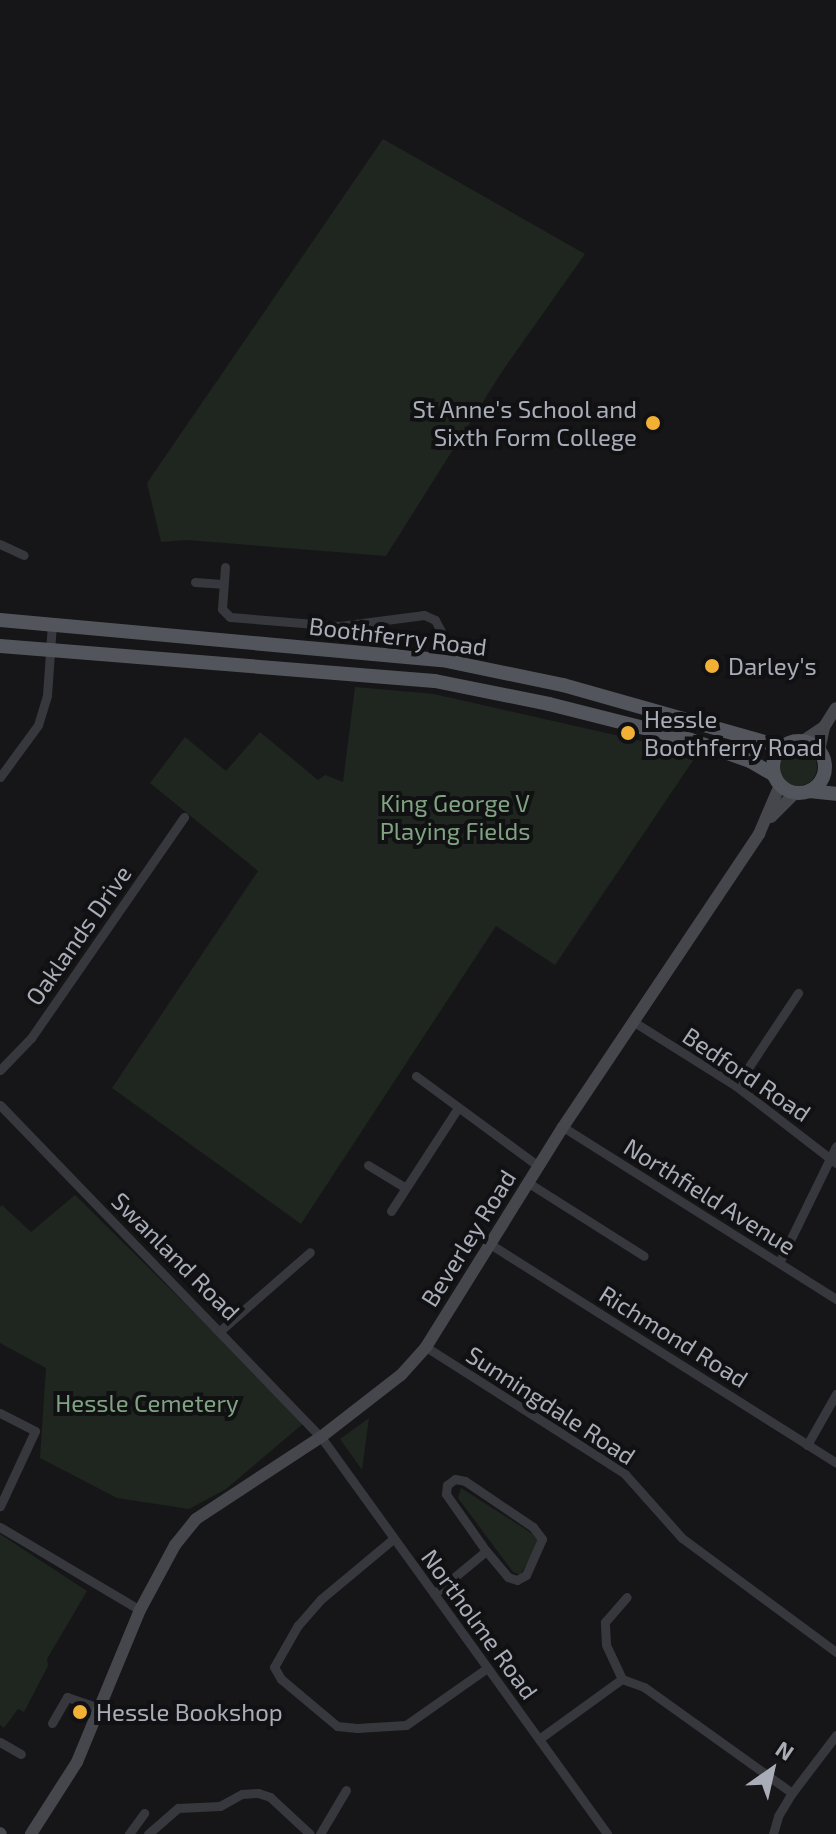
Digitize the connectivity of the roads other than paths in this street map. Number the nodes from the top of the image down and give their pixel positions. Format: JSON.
{"nodes":[{"id":1,"x":0,"y":544,"type":"edge"},
{"id":2,"x":24,"y":555,"type":"dead end"},
{"id":3,"x":225,"y":567,"type":"dead end"},
{"id":4,"x":195,"y":582,"type":"dead end"},
{"id":5,"x":222,"y":584,"type":"junction"},
{"id":6,"x":0,"y":620,"type":"edge"},
{"id":7,"x":52,"y":624,"type":"junction"},
{"id":8,"x":0,"y":646,"type":"edge"},
{"id":9,"x":50,"y":650,"type":"junction"},
{"id":10,"x":442,"y":660,"type":"junction"},
{"id":11,"x":836,"y":708,"type":"edge"},
{"id":12,"x":824,"y":727,"type":"junction"},
{"id":13,"x":803,"y":741,"type":"junction"},
{"id":14,"x":782,"y":747,"type":"junction"},
{"id":15,"x":827,"y":762,"type":"edge"},
{"id":16,"x":0,"y":777,"type":"edge"},
{"id":17,"x":777,"y":780,"type":"junction"},
{"id":18,"x":802,"y":792,"type":"junction"},
{"id":19,"x":836,"y":794,"type":"edge"},
{"id":20,"x":184,"y":817,"type":"dead end"},
{"id":21,"x":766,"y":822,"type":"junction"},
{"id":22,"x":798,"y":993,"type":"dead end"},
{"id":23,"x":634,"y":1022,"type":"junction"},
{"id":24,"x":0,"y":1070,"type":"edge"},
{"id":25,"x":416,"y":1076,"type":"dead end"},
{"id":26,"x":736,"y":1086,"type":"junction"},
{"id":27,"x":458,"y":1108,"type":"junction"},
{"id":28,"x":2,"y":1111,"type":"edge"},
{"id":29,"x":563,"y":1127,"type":"junction"},
{"id":30,"x":836,"y":1146,"type":"edge"},
{"id":31,"x":832,"y":1161,"type":"edge"},
{"id":32,"x":368,"y":1165,"type":"dead end"},
{"id":33,"x":538,"y":1166,"type":"junction"},
{"id":34,"x":527,"y":1182,"type":"junction"},
{"id":35,"x":406,"y":1188,"type":"junction"},
{"id":36,"x":391,"y":1211,"type":"dead end"},
{"id":37,"x":490,"y":1244,"type":"junction"},
{"id":38,"x":310,"y":1252,"type":"dead end"},
{"id":39,"x":644,"y":1256,"type":"dead end"},
{"id":40,"x":779,"y":1263,"type":"junction"},
{"id":41,"x":836,"y":1299,"type":"edge"},
{"id":42,"x":221,"y":1330,"type":"junction"},
{"id":43,"x":426,"y":1347,"type":"junction"},
{"id":44,"x":836,"y":1394,"type":"edge"},
{"id":45,"x":0,"y":1413,"type":"edge"},
{"id":46,"x":321,"y":1437,"type":"junction"},
{"id":47,"x":807,"y":1445,"type":"junction"},
{"id":48,"x":836,"y":1463,"type":"edge"},
{"id":49,"x":0,"y":1506,"type":"edge"},
{"id":50,"x":0,"y":1527,"type":"edge"},
{"id":51,"x":393,"y":1539,"type":"junction"},
{"id":52,"x":486,"y":1551,"type":"junction"},
{"id":53,"x":434,"y":1594,"type":"junction"},
{"id":54,"x":627,"y":1597,"type":"dead end"},
{"id":55,"x":140,"y":1610,"type":"junction"},
{"id":56,"x":836,"y":1652,"type":"edge"},
{"id":57,"x":487,"y":1668,"type":"junction"},
{"id":58,"x":622,"y":1679,"type":"junction"},
{"id":59,"x":99,"y":1708,"type":"junction"},
{"id":60,"x":52,"y":1723,"type":"dead end"},
{"id":61,"x":836,"y":1735,"type":"edge"},
{"id":62,"x":539,"y":1739,"type":"junction"},
{"id":63,"x":0,"y":1742,"type":"edge"},
{"id":64,"x":21,"y":1754,"type":"dead end"},
{"id":65,"x":346,"y":1790,"type":"dead end"},
{"id":66,"x":792,"y":1793,"type":"junction"},
{"id":67,"x":144,"y":1813,"type":"dead end"},
{"id":68,"x":31,"y":1834,"type":"edge"},
{"id":69,"x":129,"y":1834,"type":"edge"},
{"id":70,"x":148,"y":1834,"type":"edge"},
{"id":71,"x":310,"y":1834,"type":"edge"},
{"id":72,"x":320,"y":1834,"type":"edge"},
{"id":73,"x":607,"y":1834,"type":"edge"},
{"id":74,"x":773,"y":1834,"type":"edge"}],
"edges":[{"from":1,"to":2,"type":"street"},
{"from":3,"to":5,"type":"street"},
{"from":4,"to":5,"type":"street"},
{"from":5,"to":10,"type":"street"},
{"from":6,"to":7,"type":"main road","name":"Boothferry Road"},
{"from":7,"to":9,"type":"street"},
{"from":7,"to":10,"type":"main road","name":"Boothferry Road"},
{"from":8,"to":9,"type":"main road","name":"Boothferry Road"},
{"from":9,"to":16,"type":"street"},
{"from":9,"to":17,"type":"main road","name":"Boothferry Road"},
{"from":10,"to":14,"type":"main road","name":"Boothferry Road"},
{"from":11,"to":12,"type":"street"},
{"from":12,"to":13,"type":"street"},
{"from":12,"to":15,"type":"street"},
{"from":13,"to":14,"type":"main road"},
{"from":13,"to":15,"type":"main road"},
{"from":14,"to":17,"type":"main road"},
{"from":15,"to":18,"type":"main road"},
{"from":17,"to":18,"type":"main road"},
{"from":17,"to":21,"type":"street","name":"Beverley Road"},
{"from":18,"to":19,"type":"main road"},
{"from":18,"to":21,"type":"street","name":"Beverley Road"},
{"from":20,"to":24,"type":"street","name":"Oaklands Drive"},
{"from":21,"to":23,"type":"street","name":"Beverley Road"},
{"from":22,"to":26,"type":"street"},
{"from":23,"to":26,"type":"street","name":"Bedford Road"},
{"from":23,"to":29,"type":"street","name":"Beverley Road"},
{"from":25,"to":27,"type":"street"},
{"from":26,"to":31,"type":"street","name":"Bedford Road"},
{"from":27,"to":33,"type":"street"},
{"from":27,"to":35,"type":"street"},
{"from":28,"to":42,"type":"street","name":"Swanland Road"},
{"from":29,"to":33,"type":"street","name":"Beverley Road"},
{"from":29,"to":40,"type":"street","name":"Northfield Avenue"},
{"from":30,"to":31,"type":"street"},
{"from":31,"to":40,"type":"street"},
{"from":32,"to":35,"type":"street"},
{"from":33,"to":34,"type":"street","name":"Beverley Road"},
{"from":34,"to":37,"type":"street","name":"Beverley Road"},
{"from":34,"to":39,"type":"street"},
{"from":35,"to":36,"type":"street"},
{"from":37,"to":43,"type":"street","name":"Beverley Road"},
{"from":37,"to":47,"type":"street","name":"Richmond Road"},
{"from":38,"to":42,"type":"street"},
{"from":40,"to":41,"type":"street","name":"Northfield Avenue"},
{"from":42,"to":46,"type":"street","name":"Swanland Road"},
{"from":43,"to":46,"type":"street","name":"Beverley Road"},
{"from":43,"to":56,"type":"street","name":"Sunningdale Road"},
{"from":44,"to":47,"type":"street"},
{"from":45,"to":49,"type":"street"},
{"from":46,"to":51,"type":"street","name":"Northolme Road"},
{"from":46,"to":55,"type":"street","name":"Beverley Road"},
{"from":47,"to":48,"type":"street","name":"Richmond Road"},
{"from":50,"to":55,"type":"street"},
{"from":51,"to":53,"type":"street","name":"Northolme Road"},
{"from":51,"to":57,"type":"street"},
{"from":52,"to":52,"type":"street"},
{"from":52,"to":53,"type":"street"},
{"from":53,"to":57,"type":"street","name":"Northolme Road"},
{"from":54,"to":58,"type":"street"},
{"from":55,"to":59,"type":"street","name":"Beverley Road"},
{"from":57,"to":62,"type":"street","name":"Northolme Road"},
{"from":58,"to":62,"type":"street"},
{"from":58,"to":66,"type":"street"},
{"from":59,"to":60,"type":"street"},
{"from":59,"to":68,"type":"street","name":"Beverley Road"},
{"from":61,"to":66,"type":"street"},
{"from":62,"to":73,"type":"street","name":"Northolme Road"},
{"from":63,"to":64,"type":"street"},
{"from":65,"to":72,"type":"street"},
{"from":66,"to":74,"type":"street"},
{"from":67,"to":69,"type":"street"},
{"from":70,"to":71,"type":"street"}]}
